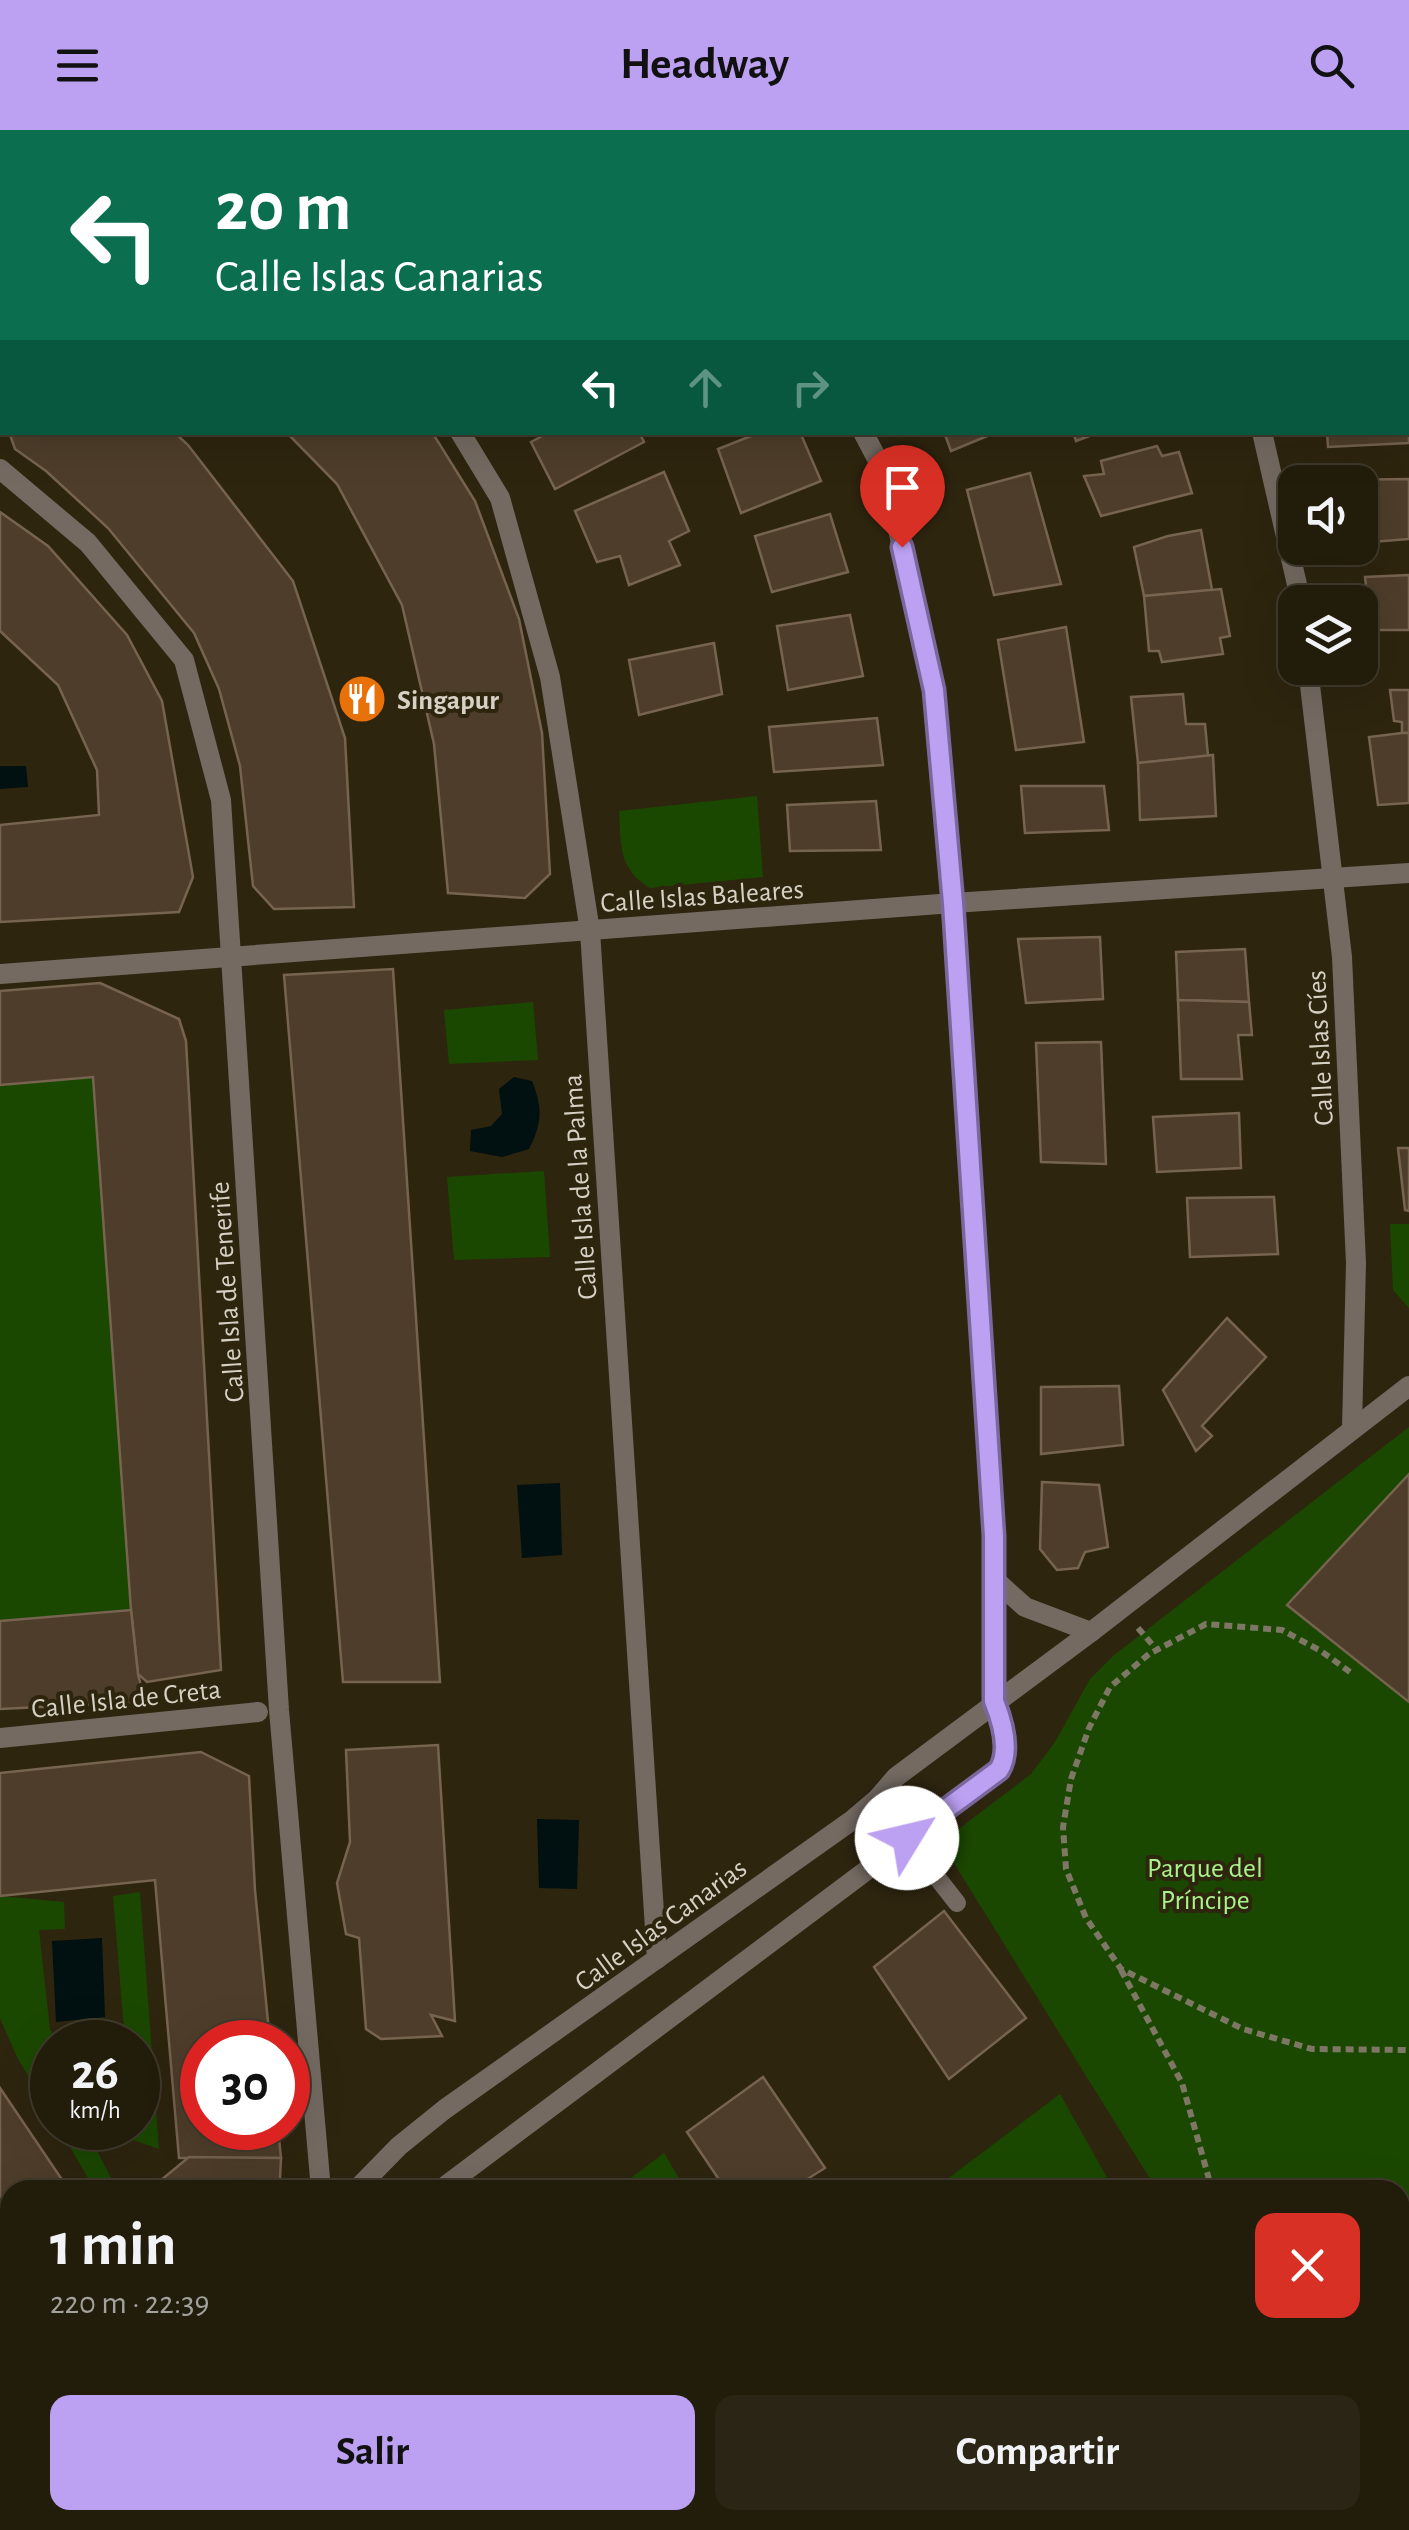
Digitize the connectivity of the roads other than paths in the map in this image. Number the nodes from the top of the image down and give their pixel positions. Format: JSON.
{"nodes":[{"id":1,"x":462,"y":435,"type":"edge"},
{"id":2,"x":865,"y":435,"type":"edge"},
{"id":3,"x":1263,"y":435,"type":"edge"},
{"id":4,"x":0,"y":469,"type":"edge"},
{"id":5,"x":1297,"y":585,"type":"edge"},
{"id":6,"x":1310,"y":685,"type":"edge"},
{"id":7,"x":1409,"y":874,"type":"edge"},
{"id":8,"x":1330,"y":877,"type":"junction"},
{"id":9,"x":953,"y":903,"type":"junction"},
{"id":10,"x":590,"y":931,"type":"junction"},
{"id":11,"x":233,"y":957,"type":"junction"},
{"id":12,"x":0,"y":974,"type":"edge"},
{"id":13,"x":1409,"y":1386,"type":"edge"},
{"id":14,"x":1352,"y":1428,"type":"junction"},
{"id":15,"x":995,"y":1580,"type":"junction"},
{"id":16,"x":1091,"y":1632,"type":"junction"},
{"id":17,"x":994,"y":1701,"type":"junction"},
{"id":18,"x":258,"y":1712,"type":"dead end"},
{"id":19,"x":0,"y":1738,"type":"edge"},
{"id":20,"x":878,"y":1798,"type":"junction"},
{"id":21,"x":907,"y":1838,"type":"junction"},
{"id":22,"x":957,"y":1903,"type":"dead end"},
{"id":23,"x":657,"y":1959,"type":"junction"},
{"id":24,"x":320,"y":2180,"type":"edge"},
{"id":25,"x":366,"y":2180,"type":"edge"},
{"id":26,"x":453,"y":2180,"type":"edge"}],
"edges":[{"from":1,"to":10,"type":"street","name":"Calle Isla de la Palma"},
{"from":2,"to":9,"type":"street"},
{"from":3,"to":5,"type":"street"},
{"from":4,"to":11,"type":"street","name":"Calle Isla de Tenerife"},
{"from":6,"to":8,"type":"street","name":"Calle Islas Cíes"},
{"from":7,"to":8,"type":"street","name":"Calle Islas Baleares"},
{"from":8,"to":9,"type":"street","name":"Calle Islas Baleares"},
{"from":8,"to":14,"type":"street","name":"Calle Islas Cíes"},
{"from":9,"to":10,"type":"street","name":"Calle Islas Baleares"},
{"from":9,"to":15,"type":"street"},
{"from":10,"to":11,"type":"street","name":"Calle Islas Baleares"},
{"from":10,"to":23,"type":"street","name":"Calle Isla de la Palma"},
{"from":11,"to":12,"type":"street","name":"Calle Islas Baleares"},
{"from":11,"to":24,"type":"street","name":"Calle Isla de Tenerife"},
{"from":13,"to":14,"type":"street","name":"Calle Islas Canarias"},
{"from":14,"to":16,"type":"street","name":"Calle Islas Canarias"},
{"from":15,"to":16,"type":"street"},
{"from":15,"to":17,"type":"street"},
{"from":16,"to":17,"type":"street","name":"Calle Islas Canarias"},
{"from":17,"to":20,"type":"street","name":"Calle Islas Canarias"},
{"from":17,"to":21,"type":"street"},
{"from":18,"to":19,"type":"street","name":"Calle Isla de Creta"},
{"from":20,"to":21,"type":"street"},
{"from":20,"to":23,"type":"street","name":"Calle Islas Canarias"},
{"from":21,"to":22,"type":"lane"},
{"from":21,"to":26,"type":"street"},
{"from":23,"to":25,"type":"street","name":"Calle Islas Canarias"}]}
